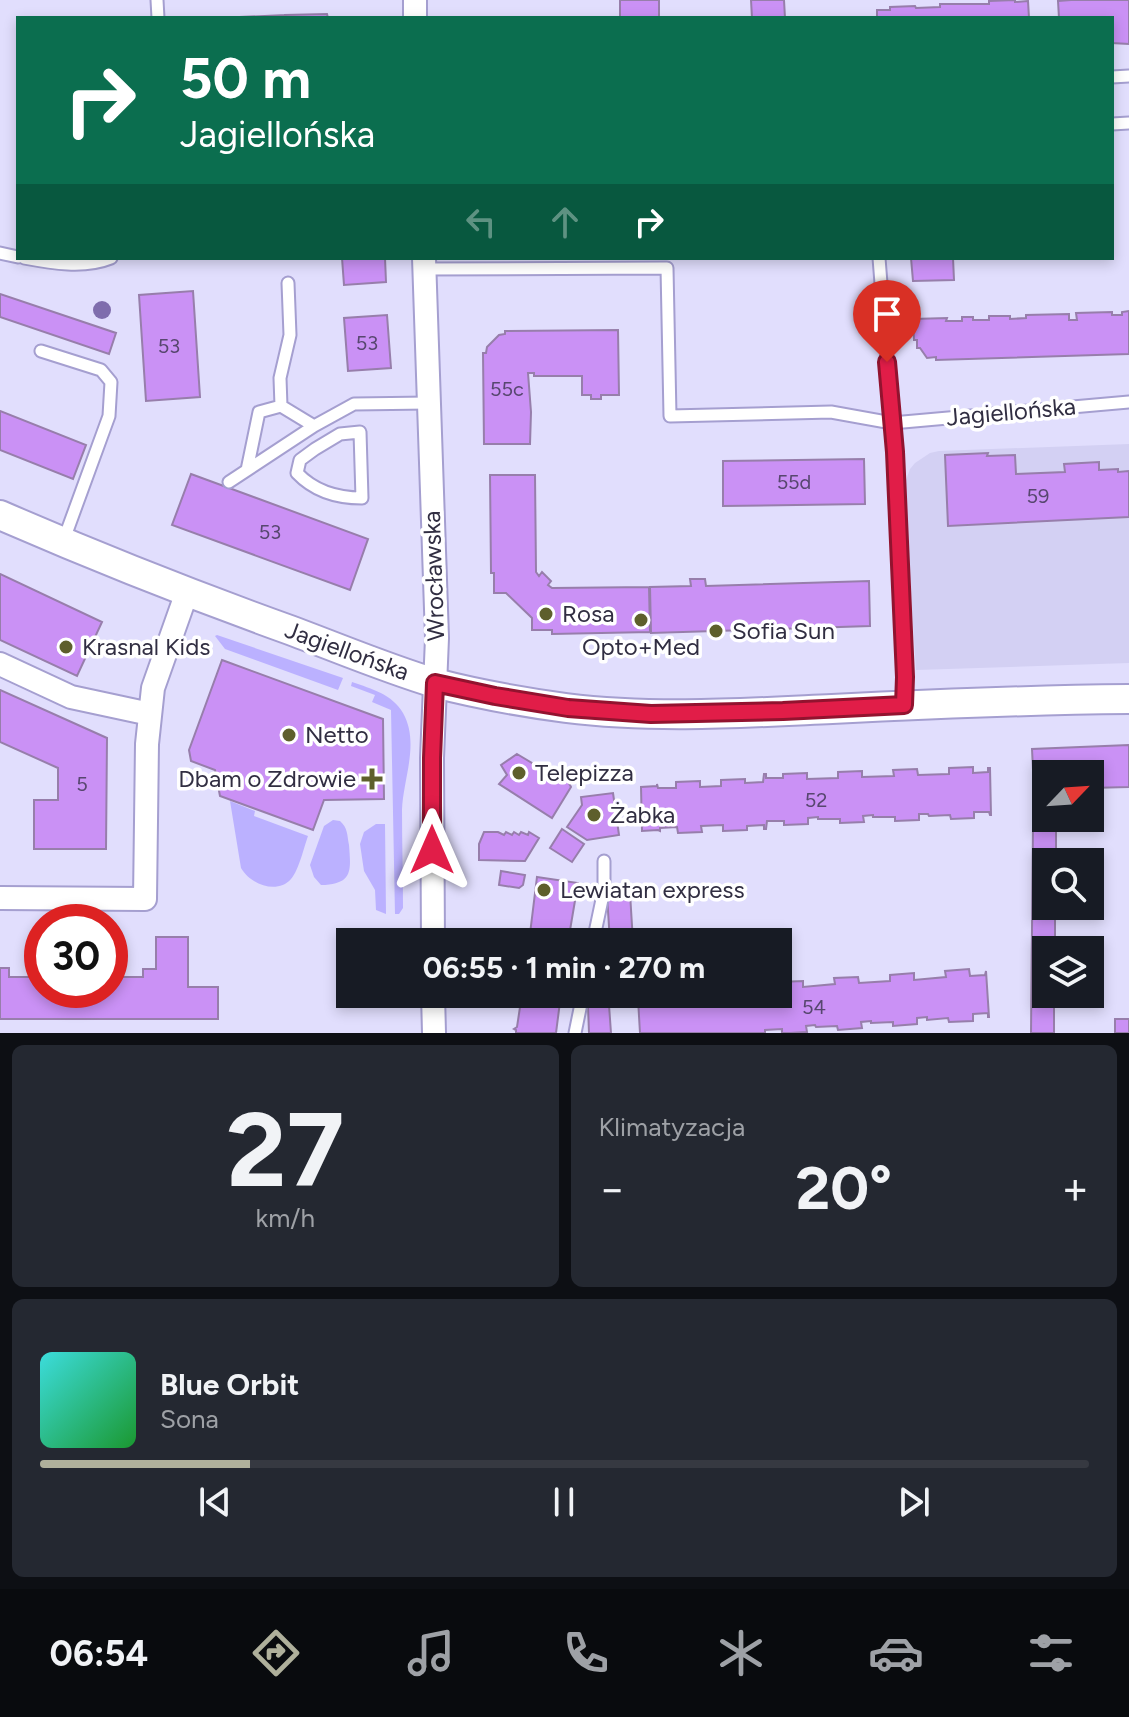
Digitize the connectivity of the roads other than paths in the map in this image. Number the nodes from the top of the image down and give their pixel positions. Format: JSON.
{"nodes":[{"id":1,"x":42,"y":260,"type":"edge"},
{"id":2,"x":106,"y":260,"type":"edge"},
{"id":3,"x":879,"y":260,"type":"edge"},
{"id":4,"x":424,"y":264,"type":"edge"},
{"id":5,"x":288,"y":283,"type":"dead end"},
{"id":6,"x":41,"y":351,"type":"dead end"},
{"id":7,"x":1129,"y":402,"type":"edge"},
{"id":8,"x":428,"y":403,"type":"junction"},
{"id":9,"x":281,"y":406,"type":"junction"},
{"id":10,"x":892,"y":423,"type":"junction"},
{"id":11,"x":309,"y":429,"type":"junction"},
{"id":12,"x":315,"y":449,"type":"junction"},
{"id":13,"x":247,"y":470,"type":"junction"},
{"id":14,"x":229,"y":482,"type":"dead end"},
{"id":15,"x":0,"y":515,"type":"edge"},
{"id":16,"x":63,"y":543,"type":"junction"},
{"id":17,"x":187,"y":592,"type":"junction"},
{"id":18,"x":0,"y":664,"type":"edge"},
{"id":19,"x":435,"y":683,"type":"junction"},
{"id":20,"x":1129,"y":699,"type":"edge"},
{"id":21,"x":904,"y":705,"type":"junction"},
{"id":22,"x":150,"y":714,"type":"junction"},
{"id":23,"x":604,"y":861,"type":"dead end"},
{"id":24,"x":0,"y":898,"type":"edge"},
{"id":25,"x":433,"y":928,"type":"edge"},
{"id":26,"x":596,"y":928,"type":"edge"},
{"id":27,"x":433,"y":1008,"type":"edge"},
{"id":28,"x":580,"y":1008,"type":"edge"},
{"id":29,"x":434,"y":1033,"type":"edge"},
{"id":30,"x":575,"y":1033,"type":"edge"}],
"edges":[{"from":1,"to":2,"type":"lane"},
{"from":3,"to":10,"type":"lane"},
{"from":4,"to":8,"type":"street","name":"Wrocławska"},
{"from":4,"to":10,"type":"lane","name":"Jagiellońska"},
{"from":5,"to":9,"type":"lane"},
{"from":6,"to":16,"type":"lane"},
{"from":7,"to":10,"type":"lane","name":"Jagiellońska"},
{"from":8,"to":11,"type":"lane"},
{"from":8,"to":19,"type":"street","name":"Wrocławska"},
{"from":9,"to":11,"type":"lane"},
{"from":9,"to":13,"type":"lane"},
{"from":10,"to":21,"type":"lane"},
{"from":11,"to":12,"type":"lane"},
{"from":11,"to":13,"type":"lane"},
{"from":12,"to":12,"type":"lane"},
{"from":13,"to":14,"type":"lane"},
{"from":15,"to":16,"type":"street","name":"Jagiellońska"},
{"from":16,"to":17,"type":"street","name":"Jagiellońska"},
{"from":17,"to":19,"type":"street","name":"Jagiellońska"},
{"from":17,"to":22,"type":"street"},
{"from":18,"to":22,"type":"street"},
{"from":19,"to":21,"type":"street","name":"Jagiellońska"},
{"from":19,"to":25,"type":"street","name":"Wrocławska"},
{"from":20,"to":21,"type":"street","name":"Jagiellońska"},
{"from":22,"to":24,"type":"street"},
{"from":23,"to":26,"type":"lane"},
{"from":27,"to":29,"type":"street"},
{"from":28,"to":30,"type":"lane"}]}
